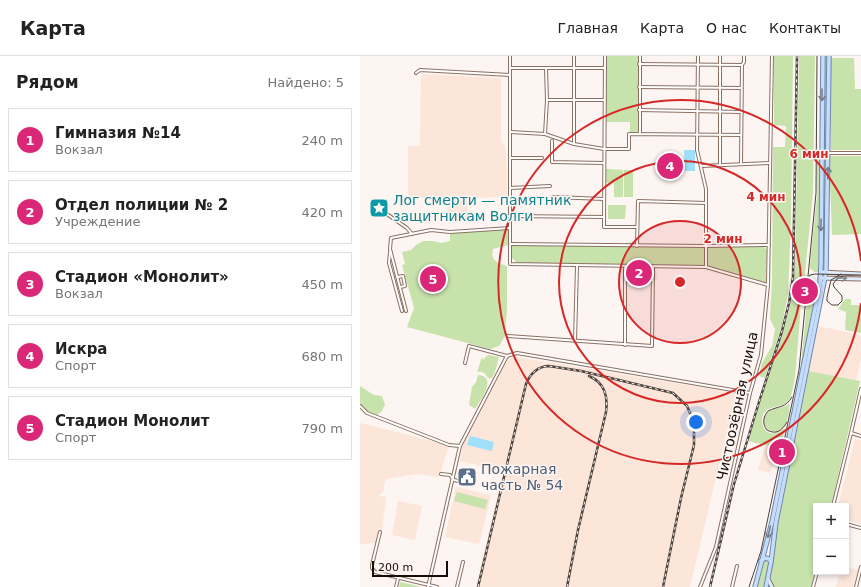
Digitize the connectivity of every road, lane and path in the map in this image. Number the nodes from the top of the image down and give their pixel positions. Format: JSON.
{"nodes":[{"id":1,"x":510,"y":56,"type":"edge"},
{"id":2,"x":574,"y":56,"type":"edge"},
{"id":3,"x":605,"y":56,"type":"edge"},
{"id":4,"x":640,"y":56,"type":"edge"},
{"id":5,"x":698,"y":56,"type":"edge"},
{"id":6,"x":720,"y":56,"type":"edge"},
{"id":7,"x":744,"y":56,"type":"edge"},
{"id":8,"x":772,"y":56,"type":"edge"},
{"id":9,"x":823,"y":56,"type":"edge"},
{"id":10,"x":829,"y":56,"type":"edge"},
{"id":11,"x":640,"y":64,"type":"junction"},
{"id":12,"x":698,"y":64,"type":"junction"},
{"id":13,"x":720,"y":64,"type":"junction"},
{"id":14,"x":742,"y":65,"type":"junction"},
{"id":15,"x":510,"y":68,"type":"junction"},
{"id":16,"x":546,"y":68,"type":"junction"},
{"id":17,"x":574,"y":68,"type":"junction"},
{"id":18,"x":605,"y":68,"type":"junction"},
{"id":19,"x":416,"y":73,"type":"dead end"},
{"id":20,"x":510,"y":75,"type":"junction"},
{"id":21,"x":639,"y":88,"type":"junction"},
{"id":22,"x":698,"y":88,"type":"junction"},
{"id":23,"x":720,"y":88,"type":"junction"},
{"id":24,"x":741,"y":88,"type":"junction"},
{"id":25,"x":547,"y":100,"type":"junction"},
{"id":26,"x":574,"y":100,"type":"junction"},
{"id":27,"x":605,"y":100,"type":"junction"},
{"id":28,"x":639,"y":110,"type":"junction"},
{"id":29,"x":698,"y":111,"type":"junction"},
{"id":30,"x":720,"y":112,"type":"junction"},
{"id":31,"x":742,"y":112,"type":"junction"},
{"id":32,"x":511,"y":132,"type":"junction"},
{"id":33,"x":545,"y":134,"type":"junction"},
{"id":34,"x":640,"y":134,"type":"junction"},
{"id":35,"x":698,"y":134,"type":"junction"},
{"id":36,"x":720,"y":135,"type":"junction"},
{"id":37,"x":741,"y":135,"type":"junction"},
{"id":38,"x":552,"y":141,"type":"dead end"},
{"id":39,"x":574,"y":144,"type":"junction"},
{"id":40,"x":604,"y":149,"type":"junction"},
{"id":41,"x":822,"y":153,"type":"junction"},
{"id":42,"x":828,"y":153,"type":"junction"},
{"id":43,"x":861,"y":153,"type":"edge"},
{"id":44,"x":510,"y":158,"type":"junction"},
{"id":45,"x":542,"y":158,"type":"dead end"},
{"id":46,"x":604,"y":163,"type":"junction"},
{"id":47,"x":770,"y":163,"type":"junction"},
{"id":48,"x":741,"y":164,"type":"junction"},
{"id":49,"x":720,"y":165,"type":"junction"},
{"id":50,"x":701,"y":166,"type":"junction"},
{"id":51,"x":550,"y":186,"type":"dead end"},
{"id":52,"x":510,"y":188,"type":"junction"},
{"id":53,"x":554,"y":197,"type":"dead end"},
{"id":54,"x":604,"y":199,"type":"junction"},
{"id":55,"x":706,"y":203,"type":"junction"},
{"id":56,"x":381,"y":210,"type":"dead end"},
{"id":57,"x":509,"y":216,"type":"junction"},
{"id":58,"x":604,"y":216,"type":"junction"},
{"id":59,"x":637,"y":227,"type":"junction"},
{"id":60,"x":510,"y":228,"type":"junction"},
{"id":61,"x":412,"y":234,"type":"junction"},
{"id":62,"x":510,"y":244,"type":"junction"},
{"id":63,"x":769,"y":245,"type":"junction"},
{"id":64,"x":638,"y":246,"type":"junction"},
{"id":65,"x":706,"y":246,"type":"junction"},
{"id":66,"x":390,"y":249,"type":"junction"},
{"id":67,"x":393,"y":262,"type":"junction"},
{"id":68,"x":389,"y":263,"type":"junction"},
{"id":69,"x":577,"y":266,"type":"junction"},
{"id":70,"x":626,"y":266,"type":"junction"},
{"id":71,"x":653,"y":267,"type":"junction"},
{"id":72,"x":706,"y":267,"type":"junction"},
{"id":73,"x":821,"y":272,"type":"junction"},
{"id":74,"x":826,"y":272,"type":"junction"},
{"id":75,"x":861,"y":274,"type":"edge"},
{"id":76,"x":397,"y":278,"type":"junction"},
{"id":77,"x":823,"y":278,"type":"junction"},
{"id":78,"x":861,"y":279,"type":"edge"},
{"id":79,"x":404,"y":281,"type":"junction"},
{"id":80,"x":399,"y":282,"type":"junction"},
{"id":81,"x":768,"y":285,"type":"junction"},
{"id":82,"x":400,"y":287,"type":"junction"},
{"id":83,"x":402,"y":311,"type":"dead end"},
{"id":84,"x":406,"y":311,"type":"dead end"},
{"id":85,"x":508,"y":336,"type":"dead end"},
{"id":86,"x":575,"y":341,"type":"junction"},
{"id":87,"x":625,"y":345,"type":"junction"},
{"id":88,"x":507,"y":356,"type":"junction"},
{"id":89,"x":464,"y":363,"type":"dead end"},
{"id":90,"x":861,"y":389,"type":"edge"},
{"id":91,"x":750,"y":393,"type":"junction"},
{"id":92,"x":360,"y":406,"type":"edge"},
{"id":93,"x":851,"y":434,"type":"junction"},
{"id":94,"x":861,"y":436,"type":"edge"},
{"id":95,"x":460,"y":446,"type":"junction"},
{"id":96,"x":441,"y":474,"type":"dead end"},
{"id":97,"x":454,"y":480,"type":"junction"},
{"id":98,"x":470,"y":484,"type":"dead end"},
{"id":99,"x":834,"y":503,"type":"edge"},
{"id":100,"x":849,"y":525,"type":"edge"},
{"id":101,"x":861,"y":528,"type":"edge"},
{"id":102,"x":380,"y":532,"type":"dead end"},
{"id":103,"x":761,"y":561,"type":"junction"},
{"id":104,"x":463,"y":562,"type":"dead end"},
{"id":105,"x":771,"y":562,"type":"junction"},
{"id":106,"x":737,"y":566,"type":"dead end"},
{"id":107,"x":861,"y":567,"type":"edge"},
{"id":108,"x":815,"y":575,"type":"edge"},
{"id":109,"x":398,"y":579,"type":"junction"},
{"id":110,"x":768,"y":579,"type":"junction"},
{"id":111,"x":428,"y":586,"type":"edge"},
{"id":112,"x":396,"y":587,"type":"edge"},
{"id":113,"x":437,"y":587,"type":"edge"},
{"id":114,"x":457,"y":587,"type":"edge"},
{"id":115,"x":700,"y":587,"type":"edge"},
{"id":116,"x":732,"y":587,"type":"edge"},
{"id":117,"x":755,"y":587,"type":"edge"},
{"id":118,"x":766,"y":587,"type":"edge"},
{"id":119,"x":772,"y":587,"type":"edge"},
{"id":120,"x":813,"y":587,"type":"edge"},
{"id":121,"x":856,"y":587,"type":"edge"}],
"edges":[{"from":1,"to":15,"type":"street"},
{"from":2,"to":17,"type":"street"},
{"from":3,"to":18,"type":"street"},
{"from":4,"to":11,"type":"street"},
{"from":5,"to":12,"type":"street"},
{"from":6,"to":13,"type":"street"},
{"from":7,"to":14,"type":"street"},
{"from":8,"to":47,"type":"street","name":"Чистоозёрная улица"},
{"from":9,"to":41,"type":"main road","one_way":true},
{"from":10,"to":42,"type":"main road"},
{"from":11,"to":12,"type":"street"},
{"from":11,"to":21,"type":"street"},
{"from":12,"to":13,"type":"street"},
{"from":12,"to":22,"type":"street"},
{"from":13,"to":14,"type":"street"},
{"from":13,"to":23,"type":"street"},
{"from":14,"to":24,"type":"street"},
{"from":15,"to":16,"type":"street"},
{"from":15,"to":20,"type":"street"},
{"from":16,"to":17,"type":"street"},
{"from":16,"to":25,"type":"street"},
{"from":17,"to":18,"type":"street"},
{"from":17,"to":26,"type":"street"},
{"from":18,"to":27,"type":"street"},
{"from":19,"to":20,"type":"street"},
{"from":20,"to":32,"type":"street"},
{"from":21,"to":22,"type":"street"},
{"from":21,"to":28,"type":"street"},
{"from":22,"to":23,"type":"street"},
{"from":22,"to":29,"type":"street"},
{"from":23,"to":24,"type":"street"},
{"from":23,"to":30,"type":"street"},
{"from":24,"to":31,"type":"street"},
{"from":25,"to":26,"type":"street"},
{"from":25,"to":33,"type":"street"},
{"from":26,"to":27,"type":"street"},
{"from":26,"to":39,"type":"street"},
{"from":27,"to":40,"type":"street"},
{"from":28,"to":29,"type":"street"},
{"from":28,"to":34,"type":"street"},
{"from":29,"to":30,"type":"street"},
{"from":29,"to":35,"type":"street"},
{"from":30,"to":31,"type":"street"},
{"from":30,"to":36,"type":"street"},
{"from":31,"to":37,"type":"street"},
{"from":32,"to":33,"type":"street"},
{"from":32,"to":44,"type":"street"},
{"from":33,"to":39,"type":"street"},
{"from":34,"to":35,"type":"street"},
{"from":34,"to":40,"type":"street"},
{"from":35,"to":36,"type":"street"},
{"from":35,"to":50,"type":"street"},
{"from":36,"to":37,"type":"street"},
{"from":36,"to":49,"type":"street"},
{"from":37,"to":48,"type":"street"},
{"from":38,"to":46,"type":"street"},
{"from":39,"to":40,"type":"street"},
{"from":40,"to":46,"type":"street"},
{"from":41,"to":42,"type":"main road"},
{"from":41,"to":73,"type":"main road","one_way":true},
{"from":42,"to":43,"type":"street"},
{"from":74,"to":42,"type":"main road","one_way":true},
{"from":44,"to":45,"type":"street"},
{"from":44,"to":52,"type":"street"},
{"from":46,"to":54,"type":"street"},
{"from":47,"to":48,"type":"street"},
{"from":47,"to":63,"type":"street","name":"Чистоозёрная улица"},
{"from":48,"to":49,"type":"street"},
{"from":49,"to":50,"type":"street"},
{"from":50,"to":55,"type":"street"},
{"from":51,"to":52,"type":"street"},
{"from":52,"to":57,"type":"street"},
{"from":53,"to":54,"type":"street"},
{"from":54,"to":58,"type":"street"},
{"from":55,"to":59,"type":"street"},
{"from":55,"to":65,"type":"street"},
{"from":56,"to":61,"type":"street"},
{"from":57,"to":58,"type":"street"},
{"from":57,"to":60,"type":"street"},
{"from":58,"to":59,"type":"street"},
{"from":59,"to":64,"type":"street"},
{"from":60,"to":61,"type":"street"},
{"from":60,"to":62,"type":"street"},
{"from":61,"to":66,"type":"street"},
{"from":62,"to":64,"type":"street"},
{"from":62,"to":69,"type":"street"},
{"from":63,"to":65,"type":"street"},
{"from":63,"to":81,"type":"street","name":"Чистоозёрная улица"},
{"from":64,"to":65,"type":"street"},
{"from":65,"to":72,"type":"street"},
{"from":66,"to":67,"type":"street"},
{"from":66,"to":68,"type":"street"},
{"from":67,"to":68,"type":"street"},
{"from":67,"to":76,"type":"street"},
{"from":68,"to":83,"type":"street"},
{"from":69,"to":70,"type":"street"},
{"from":69,"to":86,"type":"street"},
{"from":70,"to":71,"type":"street"},
{"from":70,"to":87,"type":"street"},
{"from":71,"to":72,"type":"street"},
{"from":71,"to":87,"type":"street"},
{"from":72,"to":81,"type":"street"},
{"from":73,"to":74,"type":"street"},
{"from":73,"to":77,"type":"main road"},
{"from":74,"to":75,"type":"street"},
{"from":74,"to":77,"type":"main road"},
{"from":76,"to":79,"type":"street"},
{"from":76,"to":80,"type":"street"},
{"from":77,"to":78,"type":"street","one_way":true},
{"from":77,"to":103,"type":"main road","one_way":true},
{"from":77,"to":105,"type":"main road"},
{"from":79,"to":80,"type":"street"},
{"from":79,"to":82,"type":"street"},
{"from":80,"to":82,"type":"street"},
{"from":81,"to":91,"type":"street","name":"Чистоозёрная улица"},
{"from":82,"to":84,"type":"street"},
{"from":85,"to":86,"type":"street"},
{"from":86,"to":87,"type":"street"},
{"from":88,"to":89,"type":"street"},
{"from":88,"to":91,"type":"street"},
{"from":88,"to":95,"type":"street"},
{"from":90,"to":93,"type":"street"},
{"from":91,"to":115,"type":"street","name":"Чистоозёрная улица"},
{"from":92,"to":95,"type":"street"},
{"from":93,"to":94,"type":"street"},
{"from":93,"to":99,"type":"street"},
{"from":95,"to":97,"type":"street"},
{"from":96,"to":97,"type":"street"},
{"from":97,"to":98,"type":"street"},
{"from":97,"to":111,"type":"street"},
{"from":100,"to":101,"type":"street"},
{"from":102,"to":109,"type":"street"},
{"from":103,"to":105,"type":"main road"},
{"from":103,"to":117,"type":"main road"},
{"from":104,"to":114,"type":"street"},
{"from":105,"to":110,"type":"main road"},
{"from":106,"to":116,"type":"street"},
{"from":107,"to":121,"type":"street"},
{"from":108,"to":120,"type":"street"},
{"from":109,"to":111,"type":"street"},
{"from":109,"to":112,"type":"street"},
{"from":110,"to":118,"type":"main road"},
{"from":110,"to":119,"type":"street"},
{"from":111,"to":113,"type":"street"}]}
